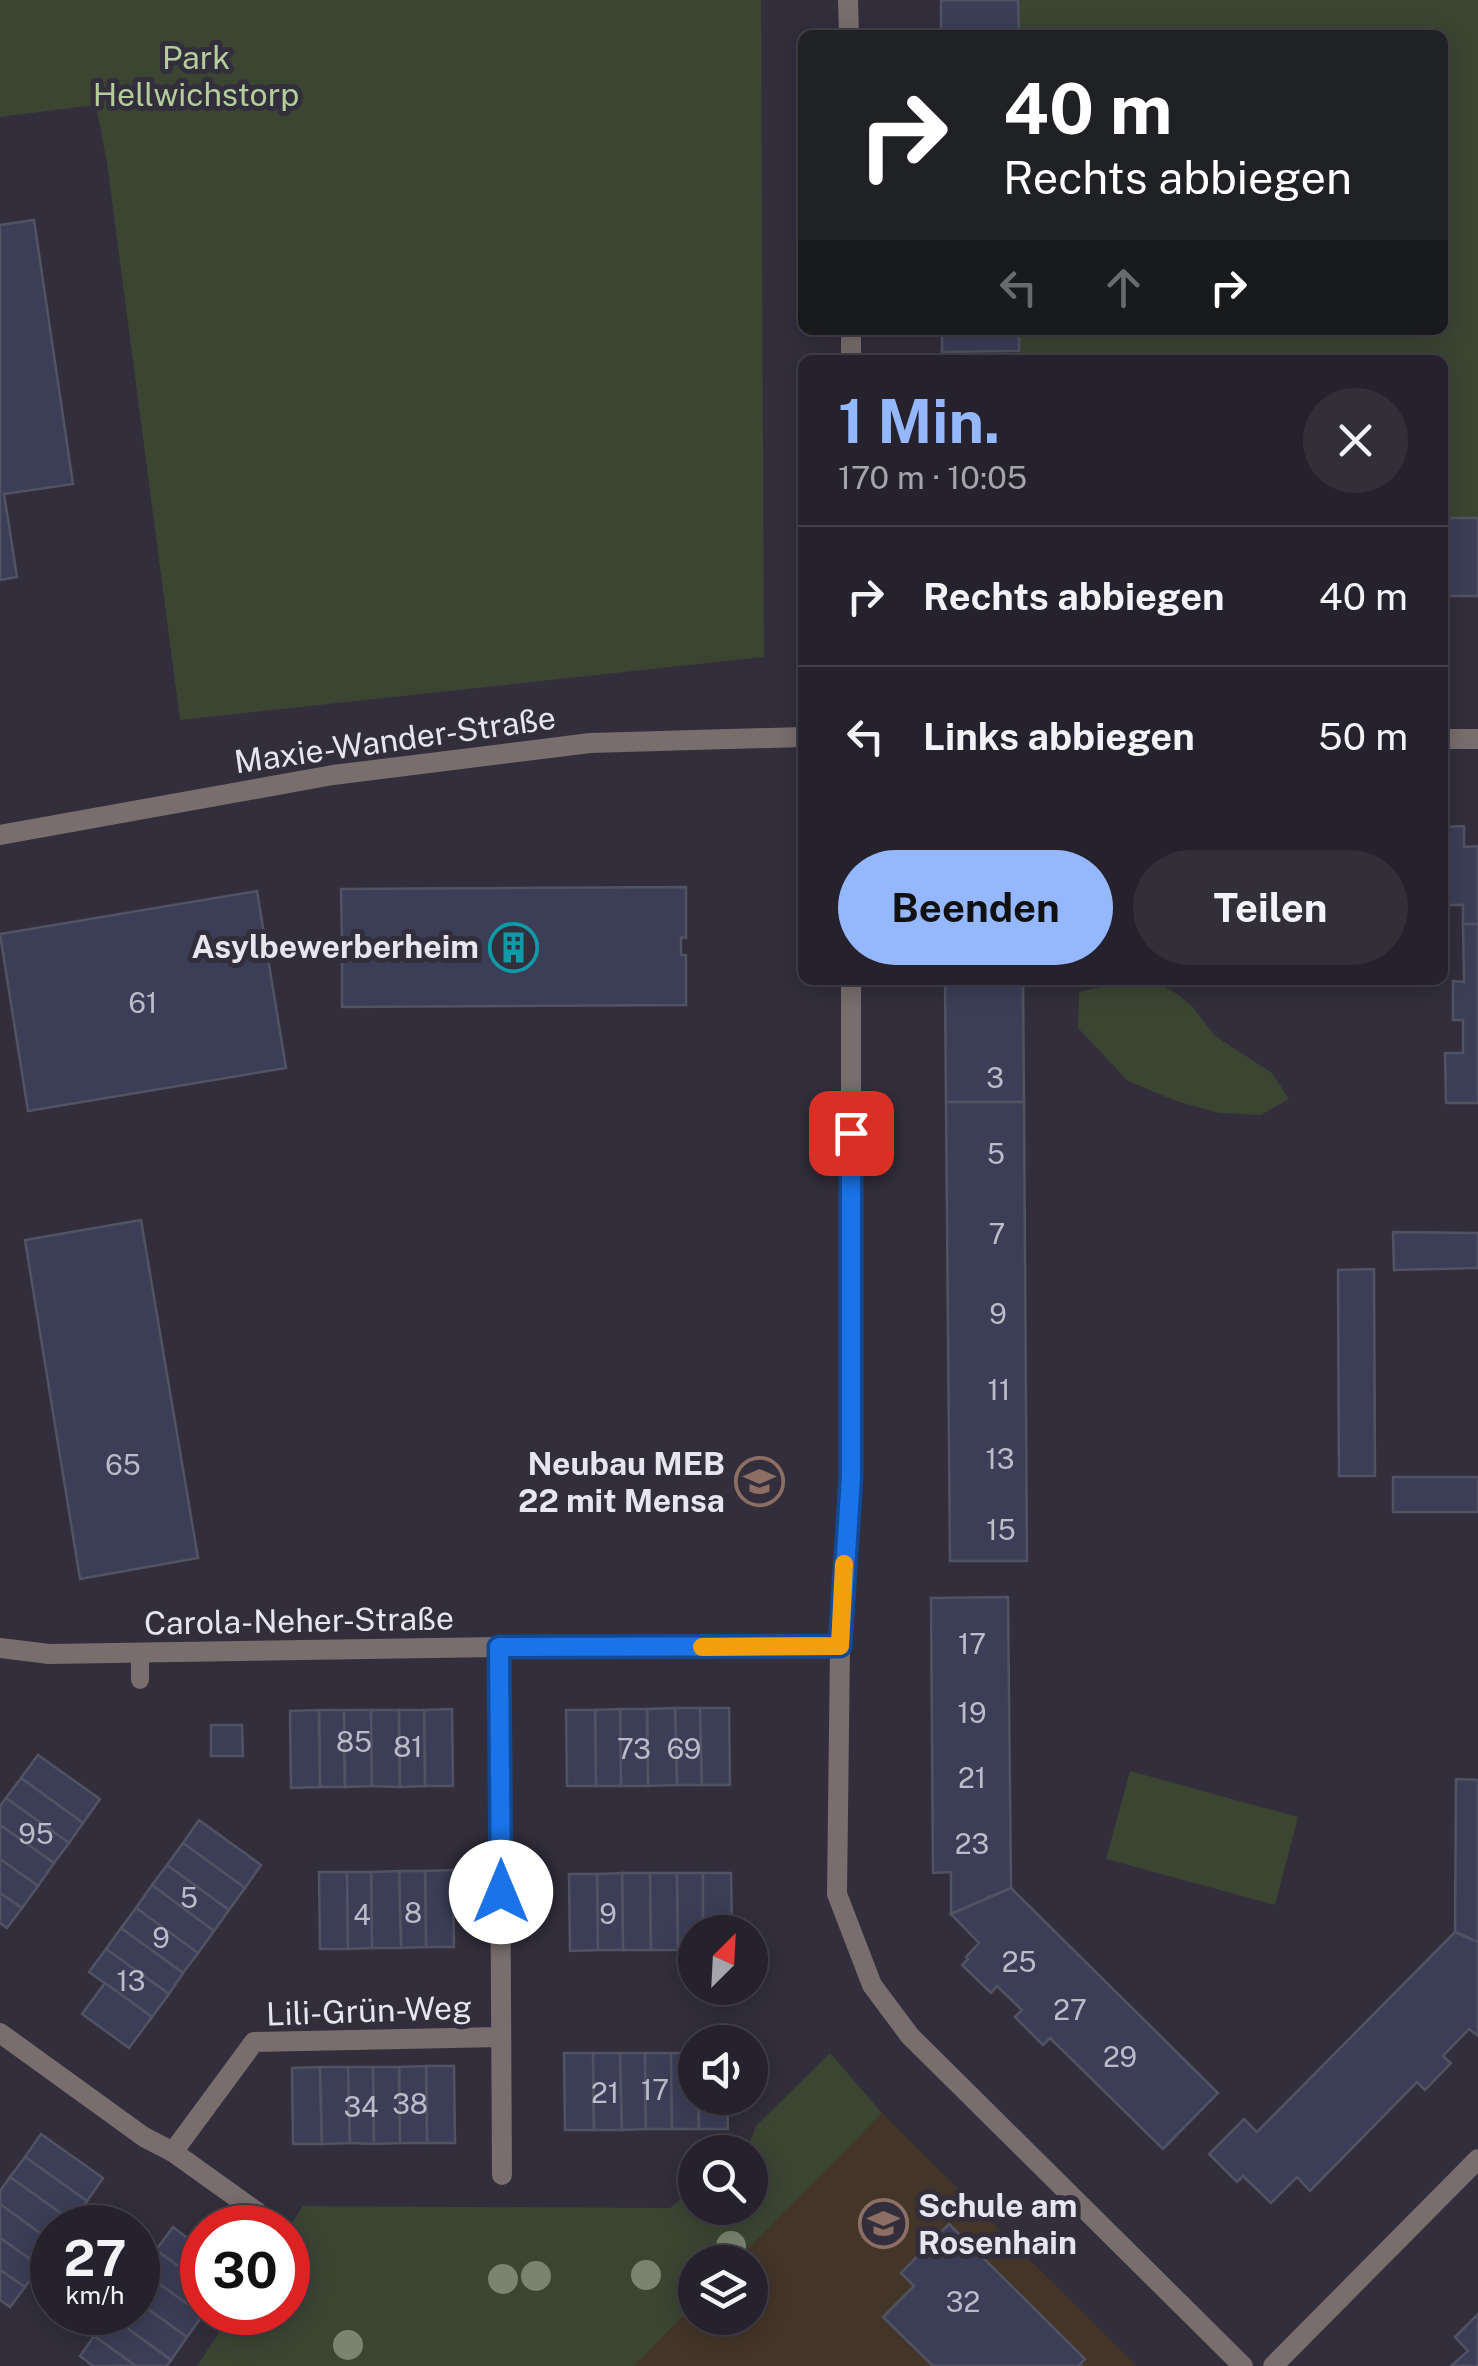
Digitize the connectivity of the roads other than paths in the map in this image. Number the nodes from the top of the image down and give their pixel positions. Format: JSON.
{"nodes":[{"id":1,"x":848,"y":0,"type":"edge"},
{"id":2,"x":848,"y":30,"type":"edge"},
{"id":3,"x":798,"y":736,"type":"edge"},
{"id":4,"x":1448,"y":738,"type":"edge"},
{"id":5,"x":1478,"y":739,"type":"edge"},
{"id":6,"x":0,"y":835,"type":"edge"},
{"id":7,"x":851,"y":985,"type":"edge"},
{"id":8,"x":840,"y":1646,"type":"junction"},
{"id":9,"x":499,"y":1647,"type":"junction"},
{"id":10,"x":0,"y":1648,"type":"edge"},
{"id":11,"x":140,"y":1653,"type":"junction"},
{"id":12,"x":140,"y":1680,"type":"dead end"},
{"id":13,"x":0,"y":2033,"type":"edge"},
{"id":14,"x":501,"y":2037,"type":"junction"},
{"id":15,"x":173,"y":2152,"type":"junction"},
{"id":16,"x":1478,"y":2159,"type":"edge"},
{"id":17,"x":502,"y":2175,"type":"dead end"},
{"id":18,"x":247,"y":2205,"type":"edge"},
{"id":19,"x":1243,"y":2366,"type":"edge"},
{"id":20,"x":1273,"y":2366,"type":"edge"}],
"edges":[{"from":1,"to":2,"type":"street"},
{"from":3,"to":6,"type":"street","name":"Maxie-Wander-Straße"},
{"from":4,"to":5,"type":"street"},
{"from":7,"to":8,"type":"street"},
{"from":8,"to":9,"type":"street","name":"Carola-Neher-Straße"},
{"from":8,"to":19,"type":"street"},
{"from":9,"to":11,"type":"street","name":"Carola-Neher-Straße"},
{"from":9,"to":14,"type":"street"},
{"from":10,"to":11,"type":"street","name":"Carola-Neher-Straße"},
{"from":11,"to":12,"type":"lane"},
{"from":13,"to":15,"type":"street"},
{"from":14,"to":15,"type":"street","name":"Lili-Grün-Weg"},
{"from":14,"to":17,"type":"street"},
{"from":15,"to":18,"type":"street"},
{"from":16,"to":20,"type":"street"}]}
